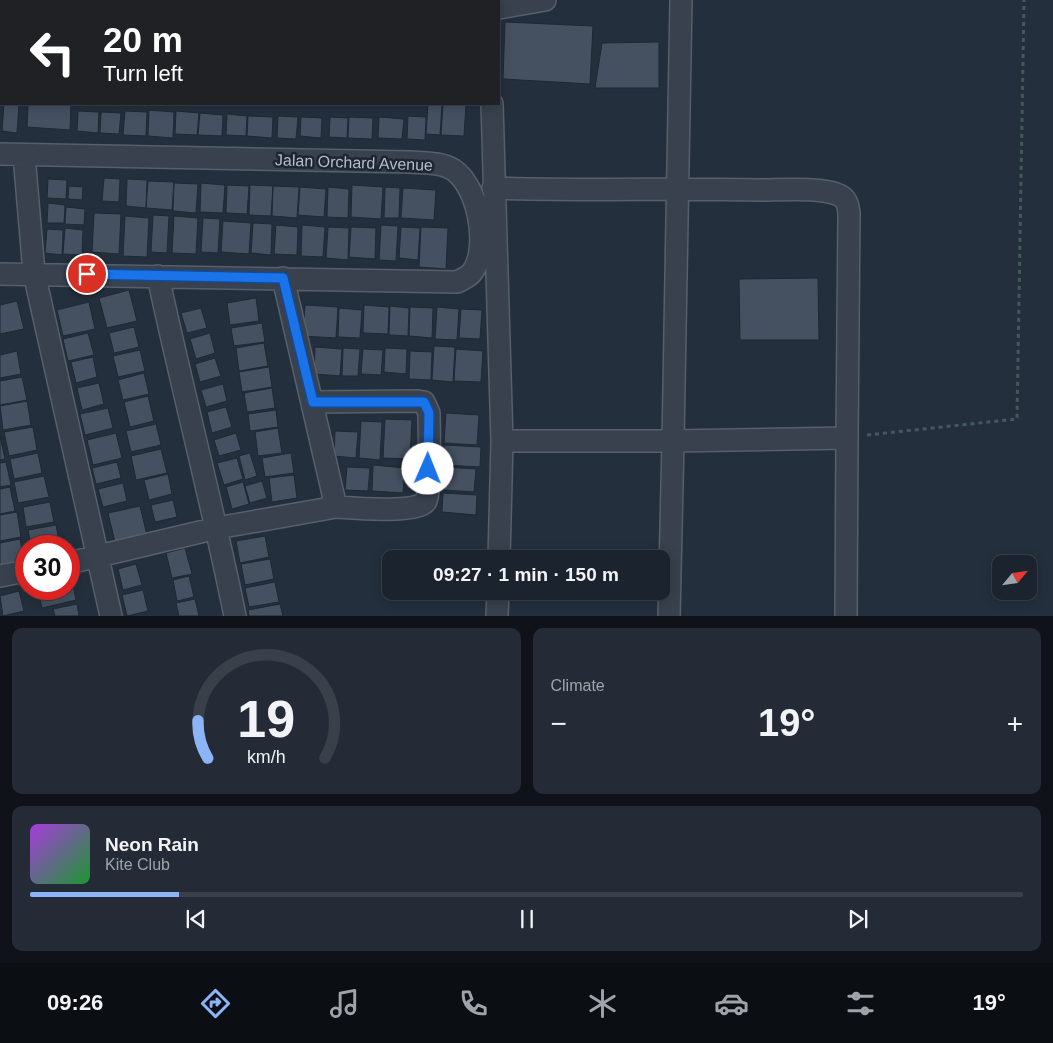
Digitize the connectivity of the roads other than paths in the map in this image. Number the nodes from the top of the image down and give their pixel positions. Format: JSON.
{"nodes":[{"id":1,"x":545,"y":0,"type":"edge"},
{"id":2,"x":682,"y":0,"type":"edge"},
{"id":3,"x":500,"y":8,"type":"edge"},
{"id":4,"x":492,"y":105,"type":"edge"},
{"id":5,"x":0,"y":154,"type":"edge"},
{"id":6,"x":24,"y":155,"type":"junction"},
{"id":7,"x":493,"y":188,"type":"junction"},
{"id":8,"x":676,"y":188,"type":"junction"},
{"id":9,"x":0,"y":274,"type":"edge"},
{"id":10,"x":34,"y":274,"type":"junction"},
{"id":11,"x":158,"y":276,"type":"junction"},
{"id":12,"x":283,"y":278,"type":"junction"},
{"id":13,"x":313,"y":402,"type":"junction"},
{"id":14,"x":847,"y":438,"type":"junction"},
{"id":15,"x":502,"y":441,"type":"junction"},
{"id":16,"x":673,"y":441,"type":"junction"},
{"id":17,"x":336,"y":507,"type":"junction"},
{"id":18,"x":217,"y":528,"type":"junction"},
{"id":19,"x":498,"y":550,"type":"edge"},
{"id":20,"x":99,"y":557,"type":"junction"},
{"id":21,"x":80,"y":561,"type":"edge"},
{"id":22,"x":15,"y":573,"type":"edge"},
{"id":23,"x":0,"y":576,"type":"edge"},
{"id":24,"x":498,"y":600,"type":"edge"},
{"id":25,"x":111,"y":616,"type":"edge"},
{"id":26,"x":235,"y":616,"type":"edge"},
{"id":27,"x":497,"y":616,"type":"edge"},
{"id":28,"x":668,"y":616,"type":"edge"},
{"id":29,"x":846,"y":616,"type":"edge"}],
"edges":[{"from":1,"to":3,"type":"street"},
{"from":2,"to":8,"type":"street"},
{"from":4,"to":7,"type":"street"},
{"from":5,"to":6,"type":"street","name":"Jalan Orchard Avenue"},
{"from":6,"to":10,"type":"street"},
{"from":6,"to":12,"type":"street","name":"Jalan Orchard Avenue"},
{"from":7,"to":8,"type":"street"},
{"from":7,"to":15,"type":"street"},
{"from":8,"to":14,"type":"street"},
{"from":8,"to":16,"type":"street"},
{"from":9,"to":10,"type":"street","name":"Jalan Orchard Avenue"},
{"from":10,"to":11,"type":"street","name":"Jalan Orchard Avenue"},
{"from":10,"to":20,"type":"street"},
{"from":11,"to":12,"type":"street","name":"Jalan Orchard Avenue"},
{"from":11,"to":18,"type":"street"},
{"from":12,"to":13,"type":"street"},
{"from":13,"to":17,"type":"street"},
{"from":13,"to":17,"type":"street"},
{"from":14,"to":16,"type":"street"},
{"from":14,"to":29,"type":"street"},
{"from":15,"to":16,"type":"street"},
{"from":15,"to":19,"type":"street"},
{"from":16,"to":28,"type":"street"},
{"from":17,"to":18,"type":"street"},
{"from":18,"to":20,"type":"street"},
{"from":18,"to":26,"type":"street"},
{"from":20,"to":21,"type":"street"},
{"from":20,"to":25,"type":"street"},
{"from":22,"to":23,"type":"street"},
{"from":24,"to":27,"type":"street"}]}
